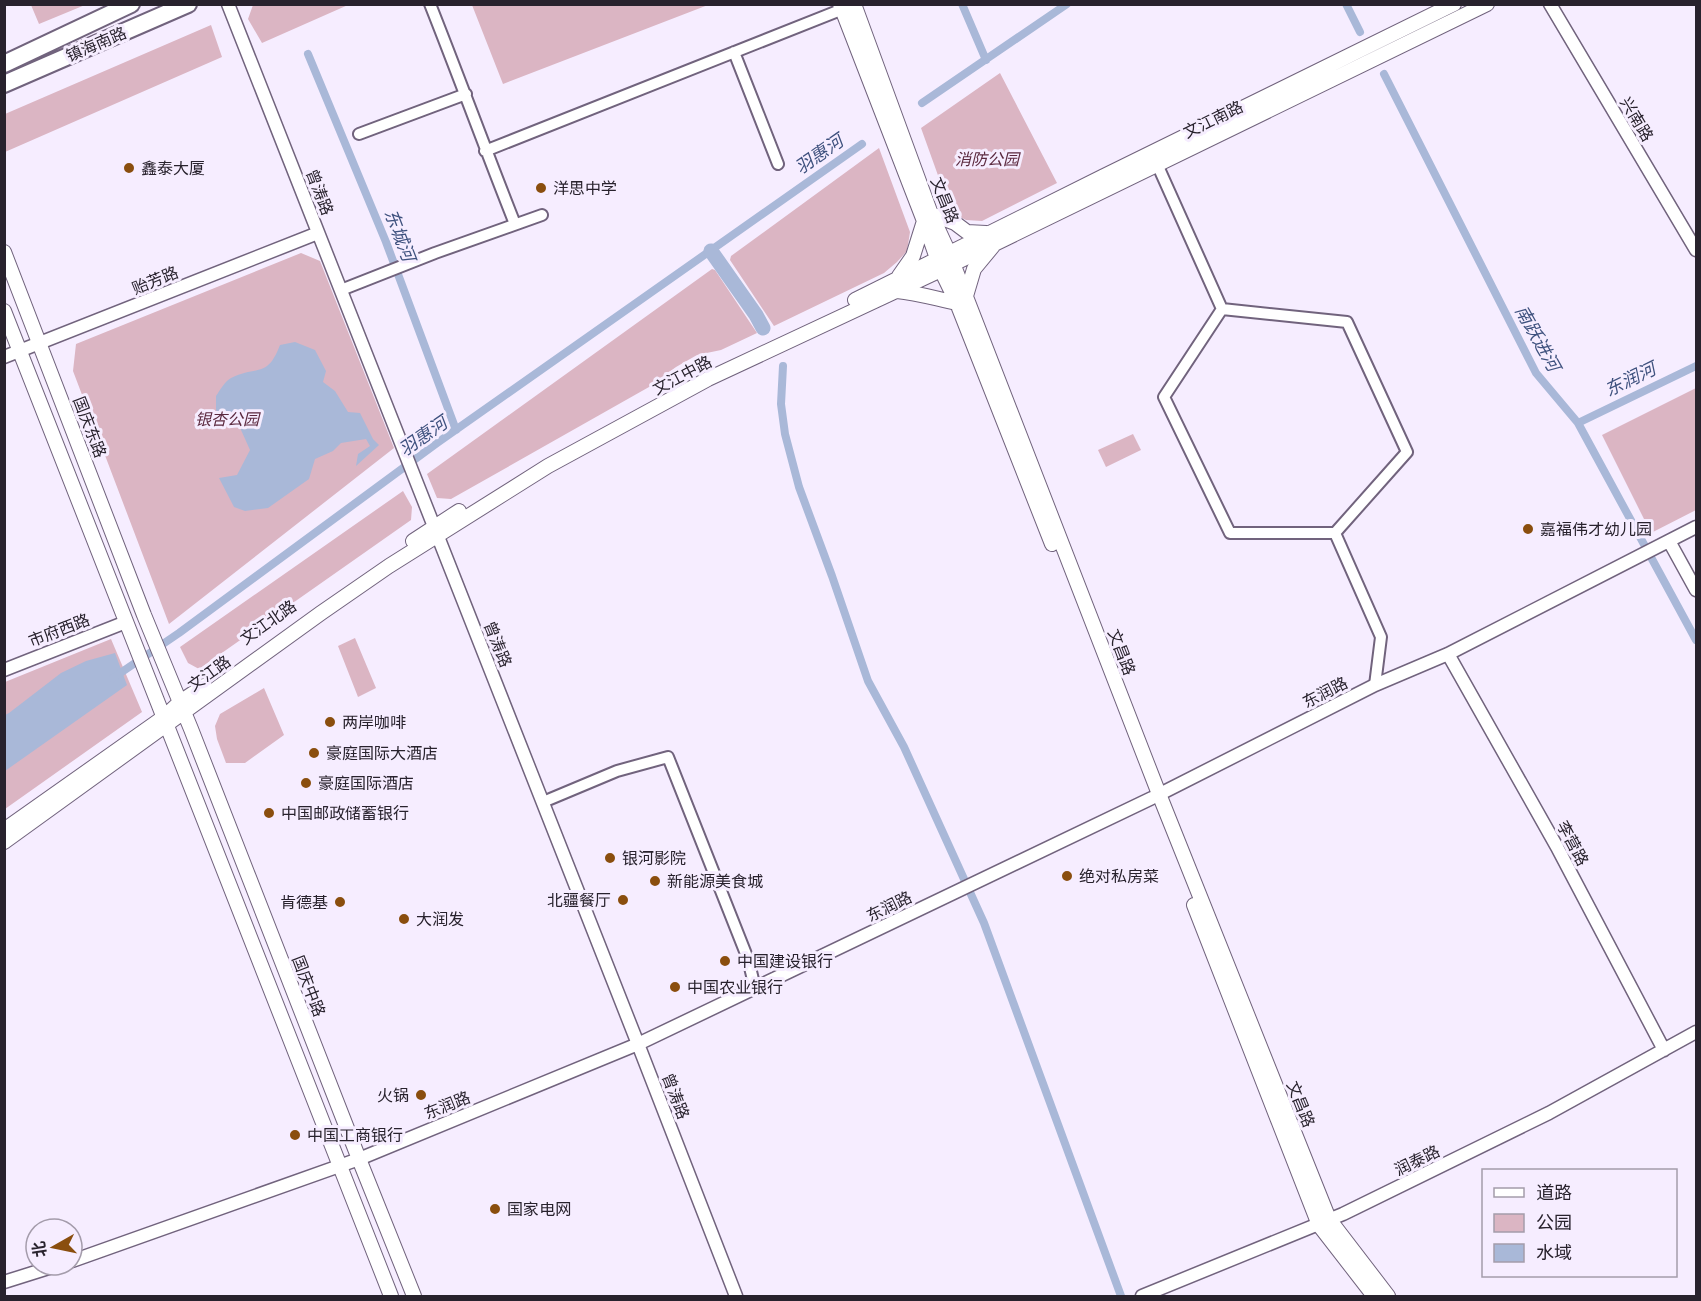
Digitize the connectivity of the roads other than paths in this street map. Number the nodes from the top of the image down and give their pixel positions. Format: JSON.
{"nodes":[{"id":1,"x":131,"y":4,"type":"edge"},
{"id":2,"x":188,"y":4,"type":"edge"},
{"id":3,"x":228,"y":4,"type":"edge"},
{"id":4,"x":430,"y":4,"type":"edge"},
{"id":5,"x":1454,"y":4,"type":"edge"},
{"id":6,"x":1487,"y":4,"type":"edge"},
{"id":7,"x":1550,"y":4,"type":"edge"},
{"id":8,"x":847,"y":6,"type":"edge"},
{"id":9,"x":734,"y":52,"type":"junction"},
{"id":10,"x":4,"y":64,"type":"edge"},
{"id":11,"x":4,"y":84,"type":"edge"},
{"id":12,"x":466,"y":94,"type":"junction"},
{"id":13,"x":359,"y":134,"type":"dead end"},
{"id":14,"x":485,"y":151,"type":"junction"},
{"id":15,"x":778,"y":164,"type":"dead end"},
{"id":16,"x":1157,"y":164,"type":"junction"},
{"id":17,"x":542,"y":215,"type":"dead end"},
{"id":18,"x":928,"y":217,"type":"junction"},
{"id":19,"x":515,"y":224,"type":"junction"},
{"id":20,"x":318,"y":233,"type":"junction"},
{"id":21,"x":993,"y":237,"type":"junction"},
{"id":22,"x":1696,"y":250,"type":"edge"},
{"id":23,"x":4,"y":252,"type":"edge"},
{"id":24,"x":945,"y":261,"type":"junction"},
{"id":25,"x":897,"y":285,"type":"junction"},
{"id":26,"x":341,"y":290,"type":"junction"},
{"id":27,"x":962,"y":299,"type":"junction"},
{"id":28,"x":1222,"y":309,"type":"junction"},
{"id":29,"x":4,"y":311,"type":"edge"},
{"id":30,"x":40,"y":343,"type":"junction"},
{"id":31,"x":20,"y":351,"type":"junction"},
{"id":32,"x":4,"y":357,"type":"edge"},
{"id":33,"x":1696,"y":527,"type":"edge"},
{"id":34,"x":435,"y":531,"type":"junction"},
{"id":35,"x":1335,"y":532,"type":"junction"},
{"id":36,"x":1673,"y":539,"type":"junction"},
{"id":37,"x":1696,"y":590,"type":"edge"},
{"id":38,"x":126,"y":622,"type":"junction"},
{"id":39,"x":1448,"y":654,"type":"junction"},
{"id":40,"x":4,"y":670,"type":"edge"},
{"id":41,"x":1375,"y":686,"type":"junction"},
{"id":42,"x":173,"y":687,"type":"joint"},
{"id":43,"x":182,"y":707,"type":"junction"},
{"id":44,"x":165,"y":720,"type":"junction"},
{"id":45,"x":1156,"y":796,"type":"junction"},
{"id":46,"x":543,"y":802,"type":"junction"},
{"id":47,"x":4,"y":830,"type":"edge"},
{"id":48,"x":4,"y":842,"type":"edge"},
{"id":49,"x":755,"y":988,"type":"junction"},
{"id":50,"x":1696,"y":1032,"type":"edge"},
{"id":51,"x":638,"y":1044,"type":"junction"},
{"id":52,"x":1664,"y":1050,"type":"junction"},
{"id":53,"x":359,"y":1159,"type":"junction"},
{"id":54,"x":341,"y":1165,"type":"junction"},
{"id":55,"x":1324,"y":1222,"type":"junction"},
{"id":56,"x":84,"y":1257,"type":"edge"},
{"id":57,"x":24,"y":1276,"type":"edge"},
{"id":58,"x":4,"y":1282,"type":"edge"},
{"id":59,"x":1146,"y":1295,"type":"edge"},
{"id":60,"x":391,"y":1296,"type":"edge"},
{"id":61,"x":414,"y":1296,"type":"edge"},
{"id":62,"x":736,"y":1296,"type":"edge"},
{"id":63,"x":1374,"y":1296,"type":"edge"},
{"id":64,"x":1388,"y":1296,"type":"edge"}],
"edges":[{"from":1,"to":10,"type":"highway","name":"镇海南路"},
{"from":2,"to":11,"type":"highway","name":"镇海南路"},
{"from":3,"to":20,"type":"street","name":"曾涛路"},
{"from":4,"to":12,"type":"street"},
{"from":5,"to":21,"type":"main road","name":"文江南路"},
{"from":6,"to":16,"type":"main road","name":"文江南路"},
{"from":7,"to":22,"type":"street","name":"兴南路"},
{"from":8,"to":9,"type":"street"},
{"from":8,"to":18,"type":"main road","name":"文昌路"},
{"from":9,"to":14,"type":"street"},
{"from":9,"to":15,"type":"street"},
{"from":12,"to":13,"type":"street"},
{"from":12,"to":14,"type":"street"},
{"from":14,"to":19,"type":"street"},
{"from":16,"to":21,"type":"main road","name":"文江南路"},
{"from":16,"to":28,"type":"street"},
{"from":17,"to":19,"type":"street"},
{"from":18,"to":21,"type":"main road"},
{"from":18,"to":24,"type":"main road","name":"文昌路"},
{"from":18,"to":25,"type":"main road"},
{"from":19,"to":26,"type":"street"},
{"from":20,"to":26,"type":"street","name":"曾涛路"},
{"from":20,"to":30,"type":"street","name":"贻芳路"},
{"from":21,"to":24,"type":"main road","name":"文江南路"},
{"from":21,"to":27,"type":"main road"},
{"from":23,"to":30,"type":"main road","name":"国庆东路"},
{"from":24,"to":25,"type":"main road","name":"文江中路"},
{"from":24,"to":27,"type":"main road","name":"文昌路"},
{"from":25,"to":27,"type":"main road"},
{"from":25,"to":34,"type":"main road","name":"文江中路"},
{"from":26,"to":34,"type":"street","name":"曾涛路"},
{"from":27,"to":45,"type":"main road","name":"文昌路"},
{"from":28,"to":35,"type":"street"},
{"from":28,"to":35,"type":"street"},
{"from":29,"to":31,"type":"main road"},
{"from":30,"to":31,"type":"street","name":"贻芳路"},
{"from":30,"to":42,"type":"main road","name":"国庆东路"},
{"from":31,"to":32,"type":"street","name":"贻芳路"},
{"from":31,"to":38,"type":"main road"},
{"from":33,"to":36,"type":"street","name":"东润路"},
{"from":34,"to":43,"type":"main road","name":"文江路"},
{"from":34,"to":46,"type":"street","name":"曾涛路"},
{"from":35,"to":41,"type":"street"},
{"from":36,"to":37,"type":"street"},
{"from":36,"to":39,"type":"street","name":"东润路"},
{"from":38,"to":40,"type":"street","name":"市府西路"},
{"from":38,"to":44,"type":"main road"},
{"from":39,"to":41,"type":"street","name":"东润路"},
{"from":39,"to":52,"type":"street","name":"李营路"},
{"from":41,"to":45,"type":"street","name":"东润路"},
{"from":42,"to":43,"type":"main road","name":"国庆中路"},
{"from":43,"to":44,"type":"main road","name":"文江路"},
{"from":43,"to":53,"type":"main road","name":"国庆中路"},
{"from":44,"to":47,"type":"main road"},
{"from":44,"to":48,"type":"main road","name":"文江路"},
{"from":44,"to":54,"type":"main road"},
{"from":45,"to":49,"type":"street","name":"东润路"},
{"from":45,"to":55,"type":"main road","name":"文昌路"},
{"from":46,"to":49,"type":"street"},
{"from":46,"to":51,"type":"street","name":"曾涛路"},
{"from":49,"to":51,"type":"street","name":"东润路"},
{"from":50,"to":52,"type":"street","name":"润泰路"},
{"from":51,"to":53,"type":"street","name":"东润路"},
{"from":51,"to":62,"type":"street","name":"曾涛路"},
{"from":52,"to":55,"type":"street","name":"润泰路"},
{"from":53,"to":54,"type":"street","name":"东润路"},
{"from":53,"to":61,"type":"main road","name":"国庆中路"},
{"from":54,"to":56,"type":"street","name":"东润路"},
{"from":54,"to":60,"type":"main road"},
{"from":55,"to":59,"type":"street","name":"润泰路"},
{"from":55,"to":63,"type":"main road","name":"文昌路"},
{"from":55,"to":64,"type":"main road","name":"文昌路"},
{"from":57,"to":58,"type":"street"}]}
